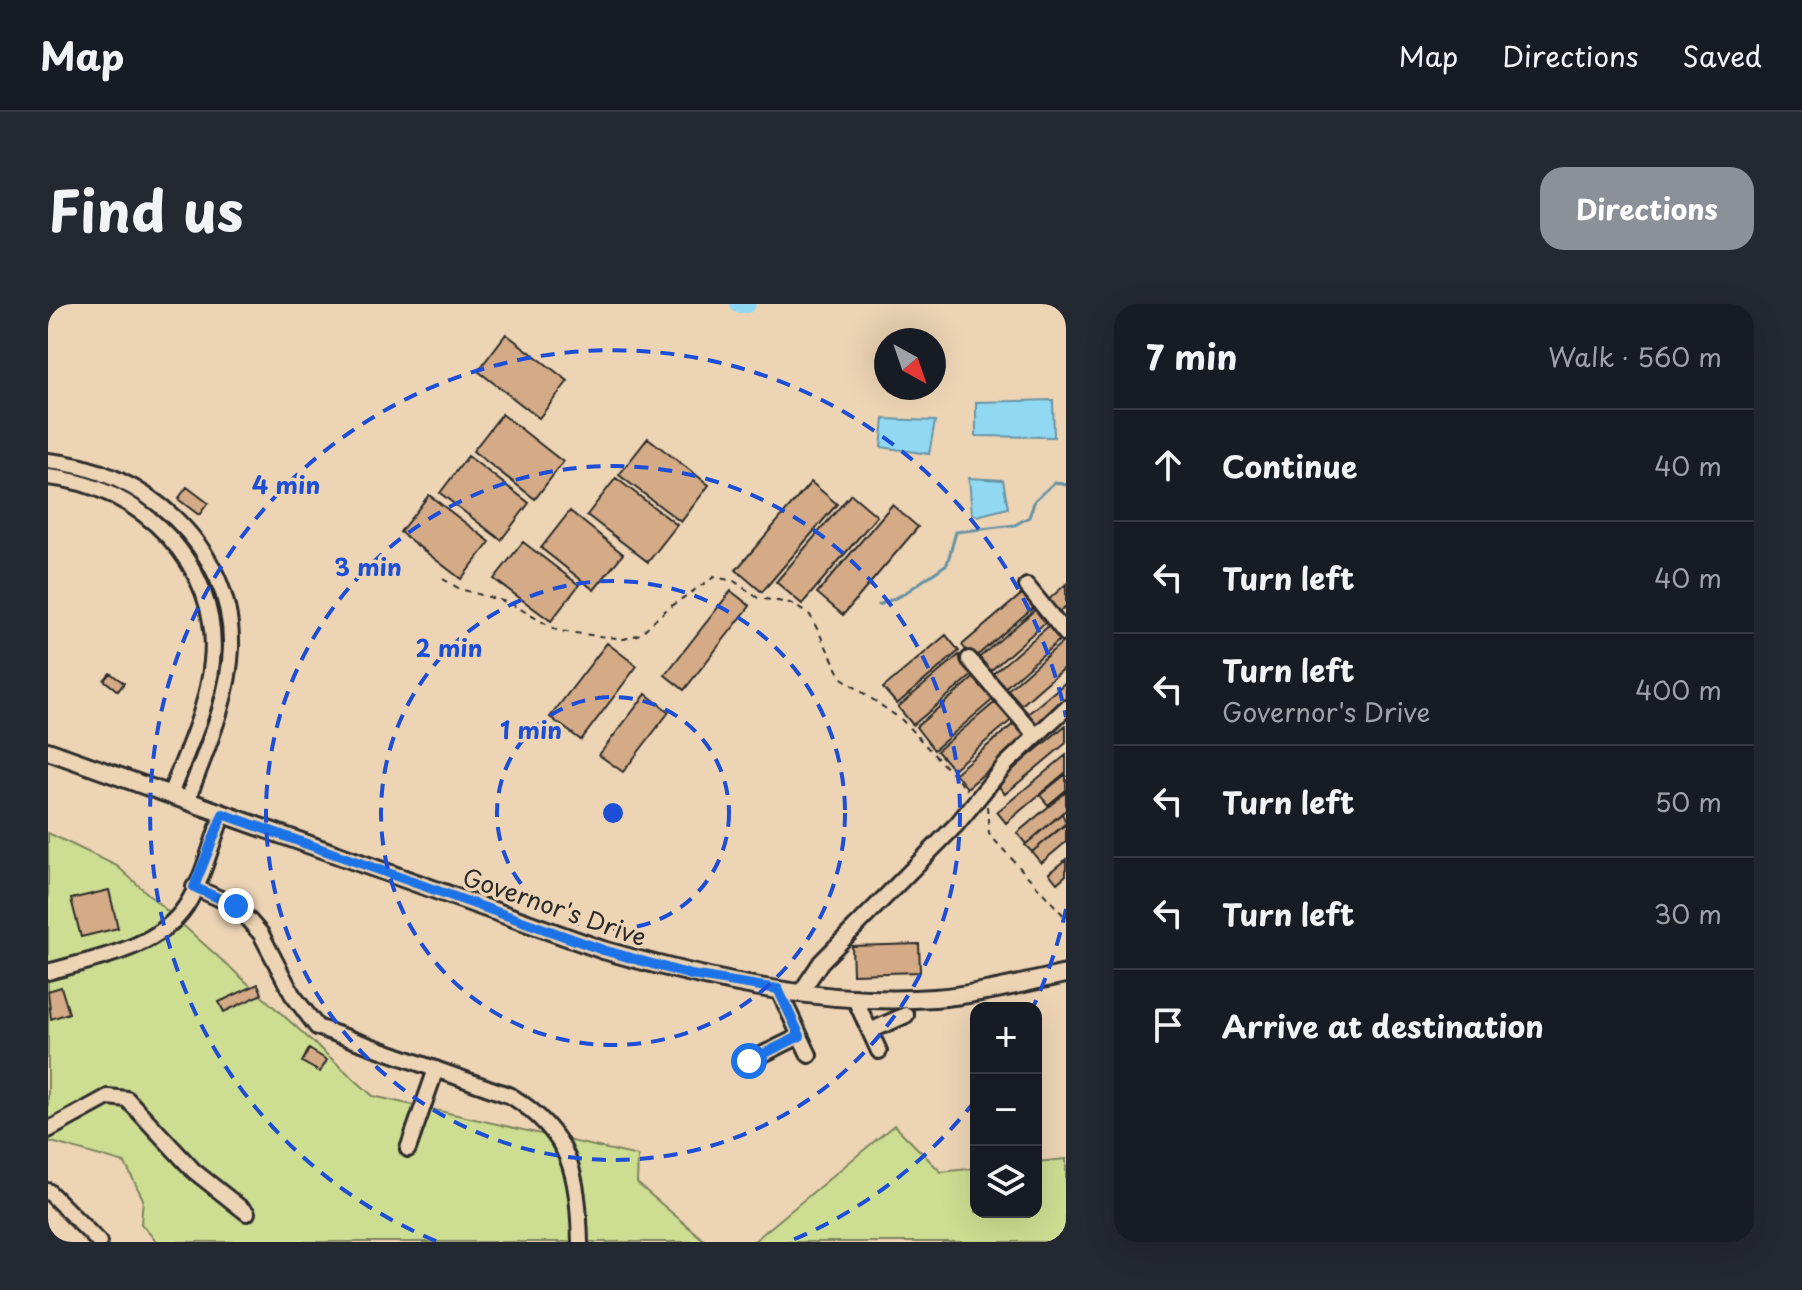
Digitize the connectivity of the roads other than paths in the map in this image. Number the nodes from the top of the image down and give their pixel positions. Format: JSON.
{"nodes":[{"id":1,"x":48,"y":461,"type":"edge"},
{"id":2,"x":48,"y":477,"type":"edge"},
{"id":3,"x":1027,"y":586,"type":"dead end"},
{"id":4,"x":1066,"y":634,"type":"edge"},
{"id":5,"x":969,"y":659,"type":"dead end"},
{"id":6,"x":1066,"y":708,"type":"edge"},
{"id":7,"x":1036,"y":736,"type":"junction"},
{"id":8,"x":48,"y":751,"type":"edge"},
{"id":9,"x":170,"y":795,"type":"junction"},
{"id":10,"x":187,"y":801,"type":"junction"},
{"id":11,"x":223,"y":814,"type":"junction"},
{"id":12,"x":194,"y":887,"type":"junction"},
{"id":13,"x":48,"y":972,"type":"edge"},
{"id":14,"x":1066,"y":974,"type":"edge"},
{"id":15,"x":778,"y":989,"type":"junction"},
{"id":16,"x":801,"y":992,"type":"junction"},
{"id":17,"x":854,"y":997,"type":"junction"},
{"id":18,"x":906,"y":1015,"type":"dead end"},
{"id":19,"x":870,"y":1031,"type":"junction"},
{"id":20,"x":800,"y":1036,"type":"junction"},
{"id":21,"x":879,"y":1051,"type":"dead end"},
{"id":22,"x":809,"y":1055,"type":"dead end"},
{"id":23,"x":749,"y":1061,"type":"dead end"},
{"id":24,"x":436,"y":1069,"type":"junction"},
{"id":25,"x":48,"y":1130,"type":"edge"},
{"id":26,"x":408,"y":1149,"type":"dead end"},
{"id":27,"x":48,"y":1191,"type":"edge"},
{"id":28,"x":247,"y":1213,"type":"dead end"},
{"id":29,"x":99,"y":1242,"type":"edge"},
{"id":30,"x":580,"y":1242,"type":"edge"}],
"edges":[{"from":1,"to":10,"type":"street"},
{"from":2,"to":9,"type":"street"},
{"from":3,"to":4,"type":"street"},
{"from":5,"to":7,"type":"street"},
{"from":6,"to":7,"type":"street"},
{"from":7,"to":16,"type":"street"},
{"from":8,"to":9,"type":"main road","name":"Governor's Drive"},
{"from":9,"to":10,"type":"main road","name":"Governor's Drive"},
{"from":10,"to":11,"type":"main road","name":"Governor's Drive"},
{"from":11,"to":12,"type":"street"},
{"from":11,"to":15,"type":"main road","name":"Governor's Drive"},
{"from":12,"to":13,"type":"street"},
{"from":12,"to":24,"type":"street"},
{"from":14,"to":17,"type":"main road","name":"Governor's Drive"},
{"from":15,"to":16,"type":"main road","name":"Governor's Drive"},
{"from":15,"to":20,"type":"street"},
{"from":16,"to":17,"type":"main road","name":"Governor's Drive"},
{"from":17,"to":19,"type":"street"},
{"from":18,"to":19,"type":"street"},
{"from":19,"to":21,"type":"street"},
{"from":20,"to":22,"type":"street"},
{"from":20,"to":23,"type":"street"},
{"from":24,"to":26,"type":"street"},
{"from":24,"to":30,"type":"street"},
{"from":25,"to":28,"type":"street"},
{"from":27,"to":29,"type":"street"}]}
